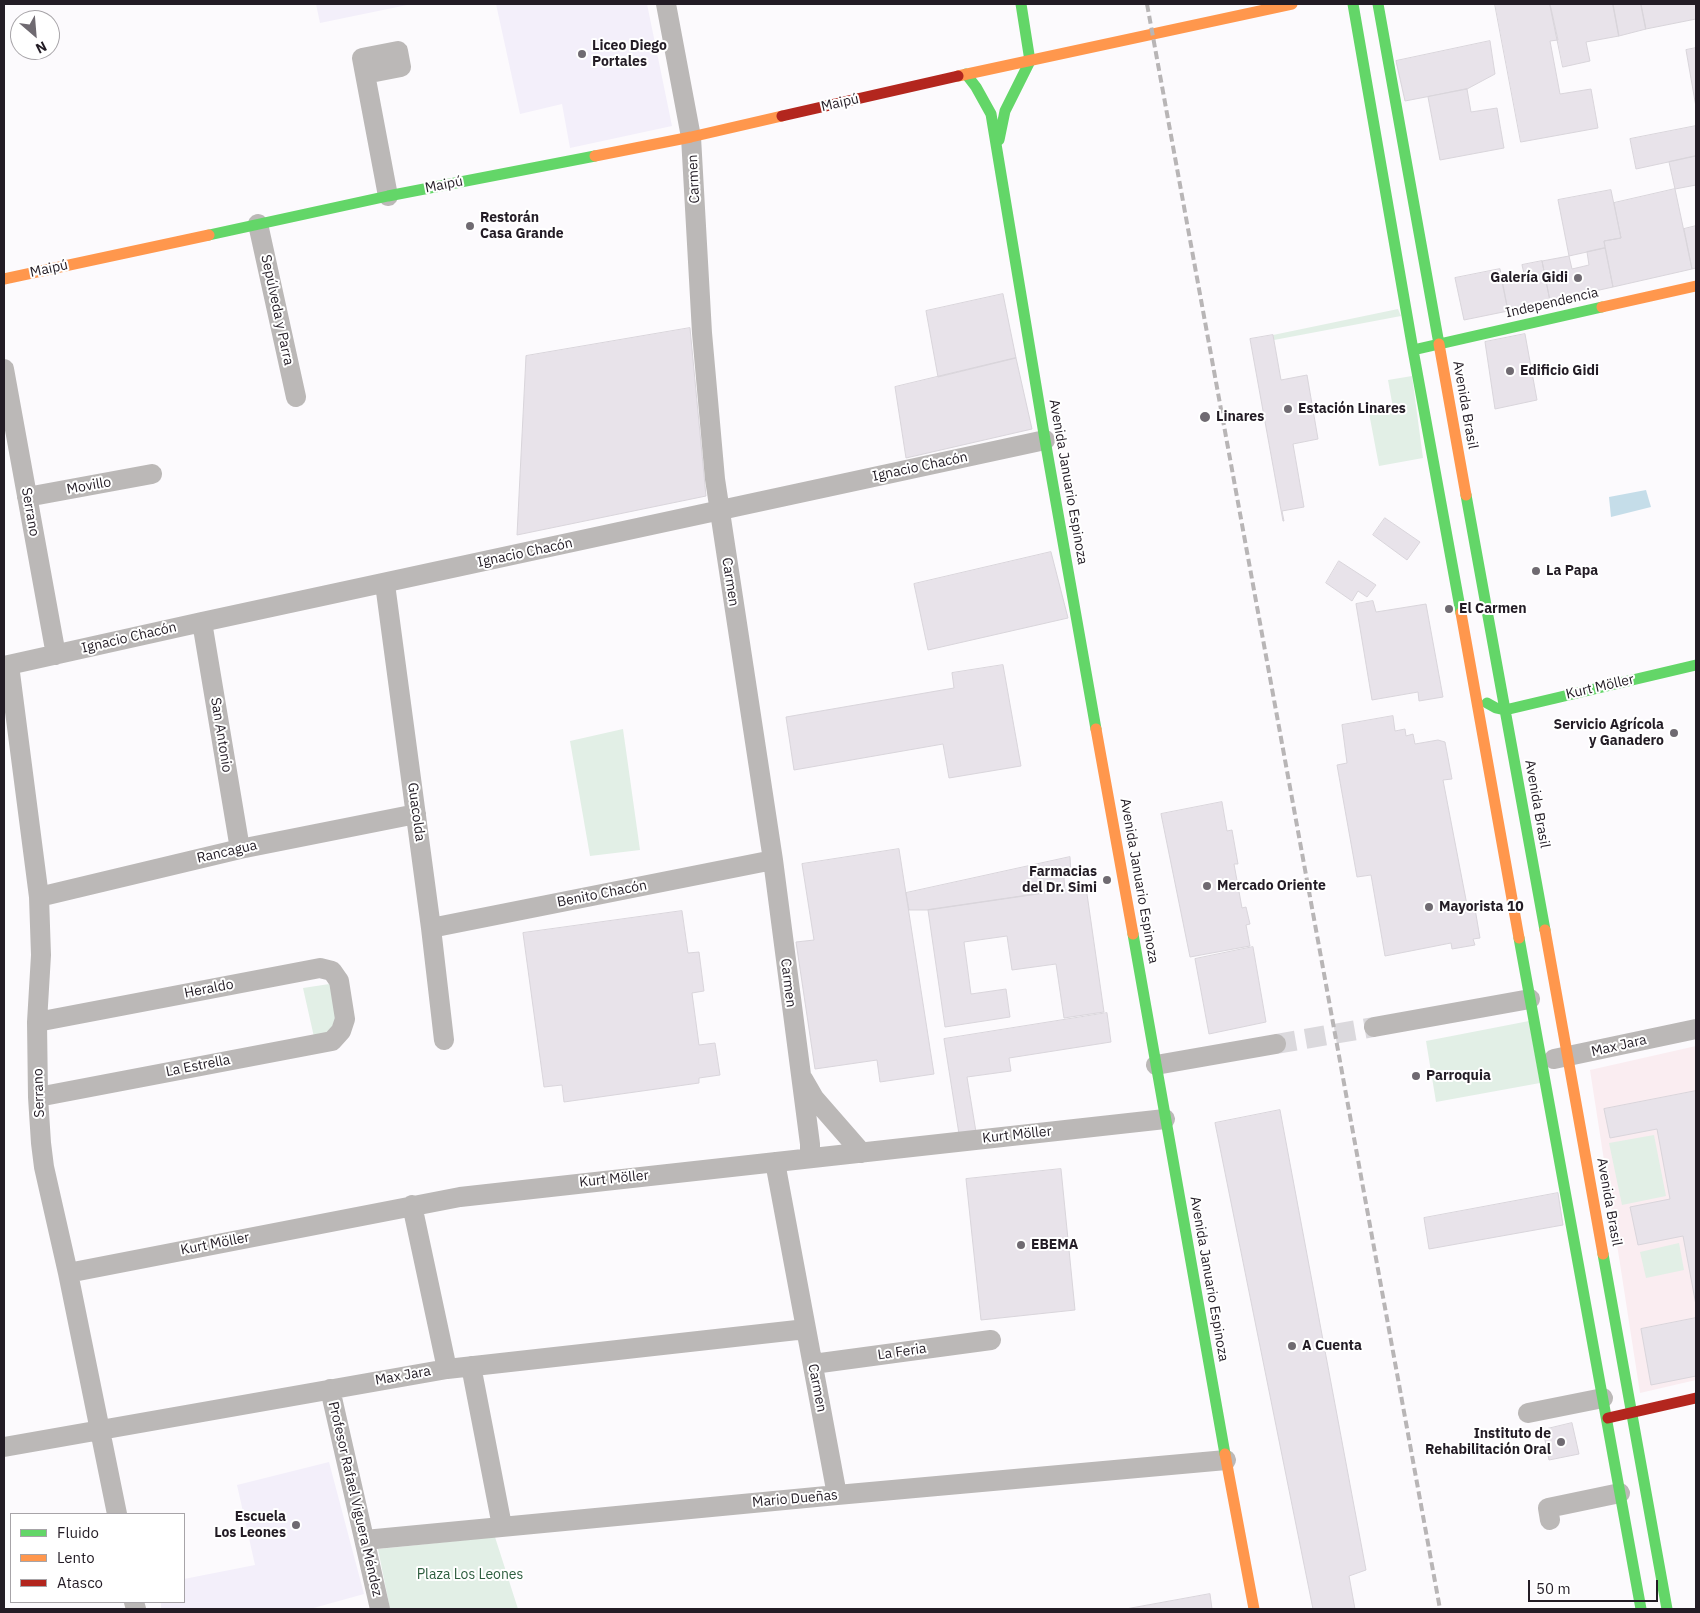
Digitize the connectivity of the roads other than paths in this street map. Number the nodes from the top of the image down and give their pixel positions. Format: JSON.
{"nodes":[{"id":1,"x":666,"y":4,"type":"edge"},
{"id":2,"x":1021,"y":4,"type":"edge"},
{"id":3,"x":1292,"y":4,"type":"edge"},
{"id":4,"x":1353,"y":4,"type":"edge"},
{"id":5,"x":1378,"y":4,"type":"edge"},
{"id":6,"x":1030,"y":60,"type":"junction"},
{"id":7,"x":365,"y":74,"type":"dead end"},
{"id":8,"x":966,"y":74,"type":"junction"},
{"id":9,"x":692,"y":137,"type":"junction"},
{"id":10,"x":998,"y":156,"type":"junction"},
{"id":11,"x":388,"y":196,"type":"junction"},
{"id":12,"x":258,"y":224,"type":"junction"},
{"id":13,"x":4,"y":279,"type":"edge"},
{"id":14,"x":1696,"y":286,"type":"edge"},
{"id":15,"x":1438,"y":344,"type":"junction"},
{"id":16,"x":1413,"y":350,"type":"junction"},
{"id":17,"x":4,"y":369,"type":"edge"},
{"id":18,"x":296,"y":397,"type":"dead end"},
{"id":19,"x":1045,"y":440,"type":"junction"},
{"id":20,"x":152,"y":474,"type":"dead end"},
{"id":21,"x":27,"y":497,"type":"junction"},
{"id":22,"x":719,"y":511,"type":"junction"},
{"id":23,"x":385,"y":584,"type":"junction"},
{"id":24,"x":202,"y":622,"type":"junction"},
{"id":25,"x":56,"y":655,"type":"junction"},
{"id":26,"x":1696,"y":665,"type":"edge"},
{"id":27,"x":6,"y":666,"type":"edge"},
{"id":28,"x":1475,"y":688,"type":"junction"},
{"id":29,"x":1505,"y":710,"type":"junction"},
{"id":30,"x":416,"y":814,"type":"junction"},
{"id":31,"x":240,"y":849,"type":"junction"},
{"id":32,"x":773,"y":860,"type":"junction"},
{"id":33,"x":39,"y":897,"type":"junction"},
{"id":34,"x":431,"y":928,"type":"junction"},
{"id":35,"x":1530,"y":999,"type":"junction"},
{"id":36,"x":345,"y":1019,"type":"joint"},
{"id":37,"x":37,"y":1022,"type":"junction"},
{"id":38,"x":1374,"y":1027,"type":"tunnel mouth"},
{"id":39,"x":1696,"y":1028,"type":"edge"},
{"id":40,"x":444,"y":1040,"type":"dead end"},
{"id":41,"x":1276,"y":1044,"type":"tunnel mouth"},
{"id":42,"x":1567,"y":1057,"type":"junction"},
{"id":43,"x":1542,"y":1061,"type":"junction"},
{"id":44,"x":1156,"y":1066,"type":"junction"},
{"id":45,"x":800,"y":1073,"type":"junction"},
{"id":46,"x":38,"y":1097,"type":"junction"},
{"id":47,"x":1166,"y":1119,"type":"junction"},
{"id":48,"x":862,"y":1153,"type":"junction"},
{"id":49,"x":810,"y":1158,"type":"junction"},
{"id":50,"x":775,"y":1162,"type":"junction"},
{"id":51,"x":412,"y":1206,"type":"junction"},
{"id":52,"x":68,"y":1273,"type":"junction"},
{"id":53,"x":806,"y":1329,"type":"junction"},
{"id":54,"x":991,"y":1340,"type":"dead end"},
{"id":55,"x":812,"y":1364,"type":"junction"},
{"id":56,"x":471,"y":1366,"type":"junction"},
{"id":57,"x":447,"y":1369,"type":"junction"},
{"id":58,"x":330,"y":1389,"type":"junction"},
{"id":59,"x":1603,"y":1398,"type":"junction"},
{"id":60,"x":1696,"y":1398,"type":"edge"},
{"id":61,"x":1632,"y":1412,"type":"junction"},
{"id":62,"x":1528,"y":1413,"type":"dead end"},
{"id":63,"x":1607,"y":1418,"type":"junction"},
{"id":64,"x":100,"y":1430,"type":"junction"},
{"id":65,"x":4,"y":1446,"type":"edge"},
{"id":66,"x":1226,"y":1460,"type":"junction"},
{"id":67,"x":1620,"y":1494,"type":"junction"},
{"id":68,"x":837,"y":1495,"type":"junction"},
{"id":69,"x":117,"y":1513,"type":"edge"},
{"id":70,"x":1550,"y":1520,"type":"dead end"},
{"id":71,"x":502,"y":1526,"type":"junction"},
{"id":72,"x":365,"y":1540,"type":"junction"},
{"id":73,"x":380,"y":1609,"type":"edge"},
{"id":74,"x":1254,"y":1609,"type":"edge"},
{"id":75,"x":1641,"y":1609,"type":"edge"},
{"id":76,"x":1667,"y":1609,"type":"edge"}],
"edges":[{"from":1,"to":9,"type":"street","name":"Carmen"},
{"from":2,"to":6,"type":"main road"},
{"from":3,"to":6,"type":"main road","name":"Maipú"},
{"from":4,"to":16,"type":"main road"},
{"from":5,"to":15,"type":"main road","name":"Avenida Brasil"},
{"from":6,"to":8,"type":"main road","name":"Maipú"},
{"from":6,"to":10,"type":"main road","name":"Avenida Januario Espinoza"},
{"from":7,"to":11,"type":"street"},
{"from":8,"to":9,"type":"main road","name":"Maipú"},
{"from":8,"to":10,"type":"main road","name":"Avenida Januario Espinoza"},
{"from":9,"to":11,"type":"main road","name":"Maipú"},
{"from":9,"to":22,"type":"street","name":"Carmen"},
{"from":10,"to":19,"type":"main road","name":"Avenida Januario Espinoza"},
{"from":11,"to":12,"type":"main road","name":"Maipú"},
{"from":12,"to":13,"type":"main road","name":"Maipú"},
{"from":12,"to":18,"type":"street","name":"Sepúlveda y Parra"},
{"from":14,"to":15,"type":"main road","name":"Independencia"},
{"from":15,"to":16,"type":"main road","name":"Independencia"},
{"from":15,"to":29,"type":"main road","name":"Avenida Brasil"},
{"from":16,"to":28,"type":"main road"},
{"from":17,"to":21,"type":"street","name":"Serrano"},
{"from":19,"to":22,"type":"street","name":"Ignacio Chacón"},
{"from":19,"to":44,"type":"main road","name":"Avenida Januario Espinoza"},
{"from":20,"to":21,"type":"street","name":"Movillo"},
{"from":21,"to":25,"type":"street","name":"Serrano"},
{"from":22,"to":23,"type":"street","name":"Ignacio Chacón"},
{"from":22,"to":32,"type":"street","name":"Carmen"},
{"from":23,"to":24,"type":"street","name":"Ignacio Chacón"},
{"from":23,"to":30,"type":"street","name":"Guacolda"},
{"from":24,"to":25,"type":"street","name":"Ignacio Chacón"},
{"from":24,"to":31,"type":"street","name":"San Antonio"},
{"from":25,"to":27,"type":"street","name":"Ignacio Chacón"},
{"from":26,"to":29,"type":"main road","name":"Kurt Möller"},
{"from":27,"to":33,"type":"street","name":"Serrano"},
{"from":28,"to":29,"type":"main road"},
{"from":28,"to":35,"type":"main road"},
{"from":29,"to":42,"type":"main road","name":"Avenida Brasil"},
{"from":30,"to":31,"type":"street","name":"Rancagua"},
{"from":30,"to":34,"type":"street","name":"Guacolda"},
{"from":31,"to":33,"type":"street","name":"Rancagua"},
{"from":32,"to":34,"type":"street","name":"Benito Chacón"},
{"from":32,"to":45,"type":"street","name":"Carmen"},
{"from":33,"to":37,"type":"street","name":"Serrano"},
{"from":34,"to":40,"type":"street","name":"Guacolda"},
{"from":35,"to":38,"type":"street"},
{"from":35,"to":43,"type":"main road"},
{"from":36,"to":37,"type":"street","name":"Heraldo"},
{"from":36,"to":46,"type":"street","name":"La Estrella"},
{"from":37,"to":46,"type":"street","name":"Serrano"},
{"from":39,"to":42,"type":"street","name":"Max Jara"},
{"from":41,"to":44,"type":"street"},
{"from":42,"to":43,"type":"street","name":"Max Jara"},
{"from":42,"to":61,"type":"main road","name":"Avenida Brasil"},
{"from":43,"to":59,"type":"main road"},
{"from":44,"to":47,"type":"main road","name":"Avenida Januario Espinoza"},
{"from":45,"to":48,"type":"street"},
{"from":45,"to":49,"type":"street","name":"Carmen"},
{"from":46,"to":52,"type":"street","name":"Serrano"},
{"from":47,"to":48,"type":"street","name":"Kurt Möller"},
{"from":47,"to":66,"type":"main road","name":"Avenida Januario Espinoza"},
{"from":48,"to":49,"type":"street","name":"Kurt Möller"},
{"from":49,"to":50,"type":"street","name":"Kurt Möller"},
{"from":50,"to":51,"type":"street","name":"Kurt Möller"},
{"from":50,"to":53,"type":"street","name":"Carmen"},
{"from":51,"to":52,"type":"street","name":"Kurt Möller"},
{"from":51,"to":57,"type":"street"},
{"from":52,"to":64,"type":"street","name":"Serrano"},
{"from":53,"to":55,"type":"street","name":"Carmen"},
{"from":53,"to":56,"type":"street","name":"Max Jara"},
{"from":54,"to":55,"type":"street","name":"La Feria"},
{"from":55,"to":68,"type":"street","name":"Carmen"},
{"from":56,"to":57,"type":"street","name":"Max Jara"},
{"from":56,"to":71,"type":"street"},
{"from":57,"to":58,"type":"street","name":"Max Jara"},
{"from":58,"to":64,"type":"street","name":"Max Jara"},
{"from":58,"to":72,"type":"street","name":"Profesor Rafael Viguera Méndez"},
{"from":59,"to":62,"type":"street"},
{"from":59,"to":63,"type":"main road"},
{"from":60,"to":61,"type":"main road"},
{"from":61,"to":63,"type":"main road"},
{"from":61,"to":76,"type":"main road","name":"Avenida Brasil"},
{"from":63,"to":67,"type":"main road"},
{"from":64,"to":65,"type":"street","name":"Max Jara"},
{"from":64,"to":69,"type":"street","name":"Serrano"},
{"from":66,"to":68,"type":"street","name":"Mario Dueñas"},
{"from":66,"to":74,"type":"main road","name":"Avenida Januario Espinoza"},
{"from":67,"to":70,"type":"street"},
{"from":67,"to":75,"type":"main road"},
{"from":68,"to":71,"type":"street","name":"Mario Dueñas"},
{"from":71,"to":72,"type":"street","name":"Mario Dueñas"},
{"from":72,"to":73,"type":"street","name":"Profesor Rafael Viguera Méndez"}]}
